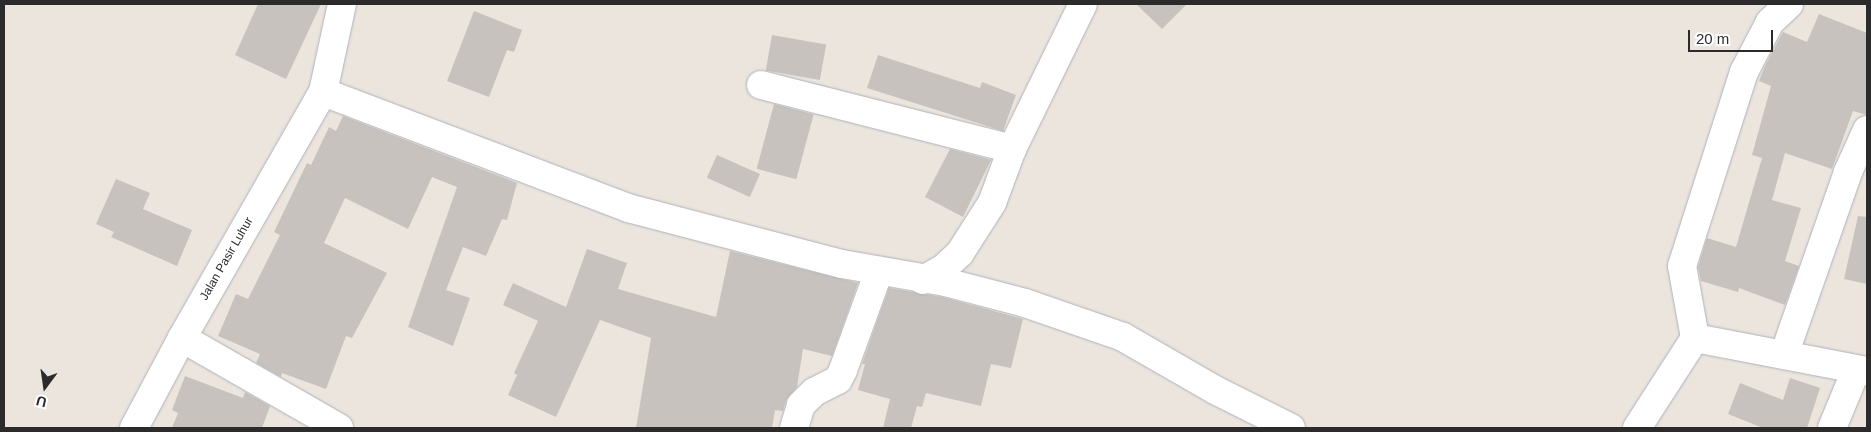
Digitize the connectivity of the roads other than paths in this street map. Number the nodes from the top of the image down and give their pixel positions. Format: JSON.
{"nodes":[{"id":1,"x":342,"y":4,"type":"edge"},
{"id":2,"x":1083,"y":4,"type":"edge"},
{"id":3,"x":1789,"y":4,"type":"edge"},
{"id":4,"x":761,"y":85,"type":"dead end"},
{"id":5,"x":323,"y":92,"type":"junction"},
{"id":6,"x":1867,"y":130,"type":"edge"},
{"id":7,"x":1012,"y":149,"type":"junction"},
{"id":8,"x":879,"y":271,"type":"junction"},
{"id":9,"x":923,"y":280,"type":"junction"},
{"id":10,"x":182,"y":338,"type":"junction"},
{"id":11,"x":1696,"y":338,"type":"junction"},
{"id":12,"x":1784,"y":355,"type":"junction"},
{"id":13,"x":1861,"y":370,"type":"edge"},
{"id":14,"x":134,"y":428,"type":"edge"},
{"id":15,"x":339,"y":428,"type":"edge"},
{"id":16,"x":794,"y":428,"type":"edge"},
{"id":17,"x":1291,"y":428,"type":"edge"},
{"id":18,"x":1637,"y":428,"type":"edge"},
{"id":19,"x":1832,"y":428,"type":"edge"}],
"edges":[{"from":1,"to":5,"type":"street","name":"Jalan Pasir Luhur"},
{"from":2,"to":7,"type":"street"},
{"from":3,"to":11,"type":"street"},
{"from":4,"to":7,"type":"street"},
{"from":5,"to":8,"type":"street"},
{"from":5,"to":10,"type":"street","name":"Jalan Pasir Luhur"},
{"from":6,"to":12,"type":"street"},
{"from":7,"to":9,"type":"street"},
{"from":8,"to":9,"type":"street"},
{"from":8,"to":16,"type":"street"},
{"from":9,"to":17,"type":"street"},
{"from":10,"to":14,"type":"street","name":"Jalan Pasir Luhur"},
{"from":10,"to":15,"type":"street"},
{"from":11,"to":12,"type":"street"},
{"from":11,"to":18,"type":"street"},
{"from":12,"to":13,"type":"street"},
{"from":13,"to":19,"type":"street"}]}
